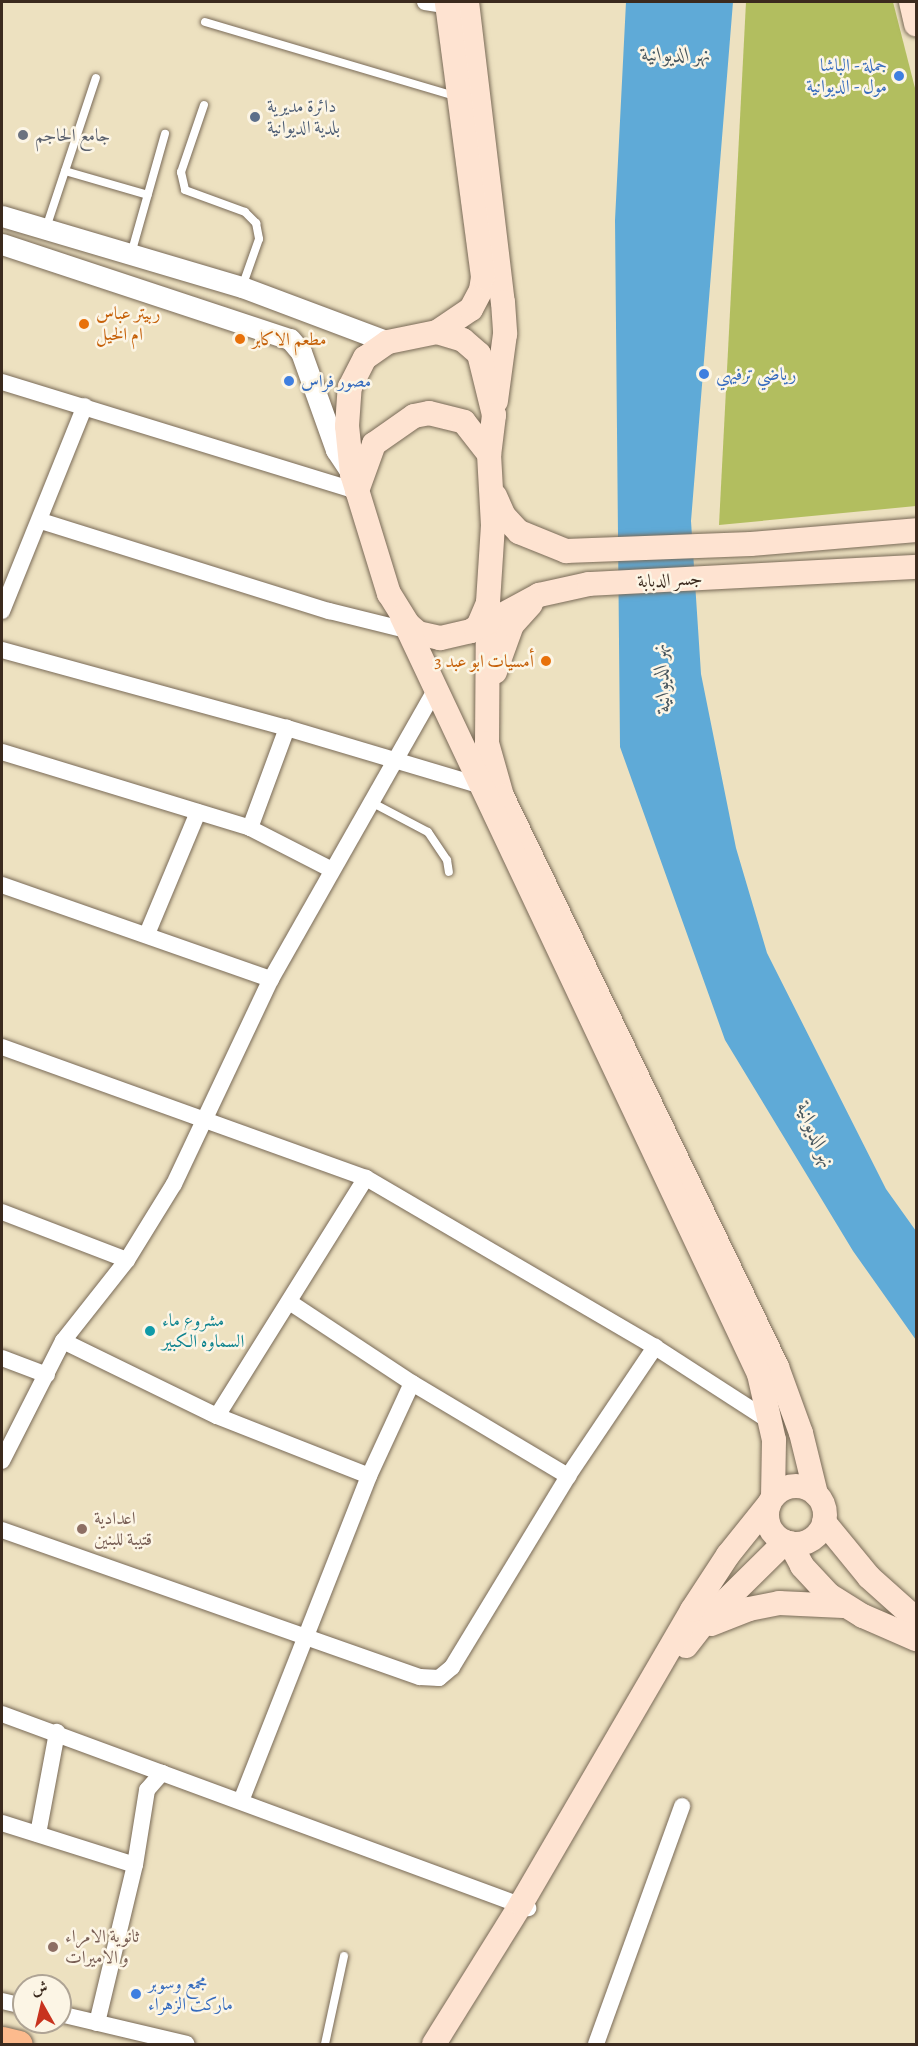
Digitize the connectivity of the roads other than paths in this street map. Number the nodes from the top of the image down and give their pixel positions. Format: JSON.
{"nodes":[{"id":1,"x":424,"y":2,"type":"edge"},
{"id":2,"x":911,"y":2,"type":"edge"},
{"id":3,"x":457,"y":4,"type":"edge"},
{"id":4,"x":205,"y":22,"type":"dead end"},
{"id":5,"x":916,"y":24,"type":"edge"},
{"id":6,"x":96,"y":78,"type":"dead end"},
{"id":7,"x":460,"y":98,"type":"junction"},
{"id":8,"x":204,"y":105,"type":"dead end"},
{"id":9,"x":165,"y":134,"type":"dead end"},
{"id":10,"x":65,"y":171,"type":"junction"},
{"id":11,"x":148,"y":195,"type":"junction"},
{"id":12,"x":2,"y":216,"type":"edge"},
{"id":13,"x":46,"y":229,"type":"junction"},
{"id":14,"x":2,"y":244,"type":"edge"},
{"id":15,"x":131,"y":254,"type":"junction"},
{"id":16,"x":242,"y":287,"type":"junction"},
{"id":17,"x":437,"y":332,"type":"junction"},
{"id":18,"x":388,"y":342,"type":"junction"},
{"id":19,"x":2,"y":382,"type":"edge"},
{"id":20,"x":85,"y":406,"type":"junction"},
{"id":21,"x":494,"y":416,"type":"junction"},
{"id":22,"x":490,"y":465,"type":"junction"},
{"id":23,"x":354,"y":483,"type":"junction"},
{"id":24,"x":41,"y":521,"type":"junction"},
{"id":25,"x":916,"y":530,"type":"edge"},
{"id":26,"x":916,"y":567,"type":"edge"},
{"id":27,"x":546,"y":593,"type":"junction"},
{"id":28,"x":2,"y":611,"type":"edge"},
{"id":29,"x":482,"y":618,"type":"junction"},
{"id":30,"x":409,"y":626,"type":"junction"},
{"id":31,"x":2,"y":650,"type":"edge"},
{"id":32,"x":435,"y":690,"type":"junction"},
{"id":33,"x":287,"y":728,"type":"junction"},
{"id":34,"x":487,"y":743,"type":"junction"},
{"id":35,"x":2,"y":752,"type":"edge"},
{"id":36,"x":392,"y":760,"type":"junction"},
{"id":37,"x":478,"y":786,"type":"junction"},
{"id":38,"x":370,"y":801,"type":"junction"},
{"id":39,"x":198,"y":812,"type":"junction"},
{"id":40,"x":250,"y":828,"type":"junction"},
{"id":41,"x":332,"y":870,"type":"junction"},
{"id":42,"x":449,"y":872,"type":"dead end"},
{"id":43,"x":2,"y":885,"type":"edge"},
{"id":44,"x":147,"y":934,"type":"junction"},
{"id":45,"x":271,"y":979,"type":"junction"},
{"id":46,"x":2,"y":1047,"type":"edge"},
{"id":47,"x":203,"y":1117,"type":"junction"},
{"id":48,"x":366,"y":1178,"type":"junction"},
{"id":49,"x":2,"y":1212,"type":"edge"},
{"id":50,"x":127,"y":1260,"type":"junction"},
{"id":51,"x":291,"y":1303,"type":"junction"},
{"id":52,"x":63,"y":1341,"type":"junction"},
{"id":53,"x":655,"y":1347,"type":"junction"},
{"id":54,"x":2,"y":1358,"type":"edge"},
{"id":55,"x":46,"y":1375,"type":"junction"},
{"id":56,"x":412,"y":1383,"type":"junction"},
{"id":57,"x":217,"y":1416,"type":"junction"},
{"id":58,"x":771,"y":1422,"type":"junction"},
{"id":59,"x":2,"y":1461,"type":"edge"},
{"id":60,"x":369,"y":1476,"type":"junction"},
{"id":61,"x":568,"y":1476,"type":"junction"},
{"id":62,"x":816,"y":1494,"type":"junction"},
{"id":63,"x":771,"y":1500,"type":"junction"},
{"id":64,"x":824,"y":1522,"type":"junction"},
{"id":65,"x":2,"y":1530,"type":"edge"},
{"id":66,"x":788,"y":1542,"type":"junction"},
{"id":67,"x":846,"y":1606,"type":"junction"},
{"id":68,"x":916,"y":1619,"type":"edge"},
{"id":69,"x":696,"y":1632,"type":"junction"},
{"id":70,"x":306,"y":1635,"type":"junction"},
{"id":71,"x":916,"y":1639,"type":"edge"},
{"id":72,"x":2,"y":1714,"type":"edge"},
{"id":73,"x":57,"y":1732,"type":"junction"},
{"id":74,"x":162,"y":1773,"type":"junction"},
{"id":75,"x":241,"y":1801,"type":"junction"},
{"id":76,"x":682,"y":1806,"type":"dead end"},
{"id":77,"x":2,"y":1823,"type":"edge"},
{"id":78,"x":38,"y":1834,"type":"junction"},
{"id":79,"x":135,"y":1865,"type":"junction"},
{"id":80,"x":525,"y":1906,"type":"junction"},
{"id":81,"x":344,"y":1956,"type":"dead end"},
{"id":82,"x":72,"y":2017,"type":"edge"},
{"id":83,"x":97,"y":2023,"type":"junction"},
{"id":84,"x":2,"y":2040,"type":"edge"},
{"id":85,"x":20,"y":2044,"type":"edge"},
{"id":86,"x":187,"y":2044,"type":"edge"},
{"id":87,"x":325,"y":2044,"type":"edge"},
{"id":88,"x":434,"y":2044,"type":"edge"},
{"id":89,"x":448,"y":2044,"type":"edge"},
{"id":90,"x":596,"y":2044,"type":"edge"}],
"edges":[{"from":1,"to":3,"type":"street"},
{"from":2,"to":5,"type":"main road"},
{"from":3,"to":7,"type":"main road"},
{"from":3,"to":21,"type":"main road"},
{"from":4,"to":7,"type":"lane"},
{"from":6,"to":10,"type":"lane"},
{"from":7,"to":17,"type":"main road"},
{"from":8,"to":16,"type":"lane"},
{"from":9,"to":11,"type":"lane"},
{"from":10,"to":11,"type":"lane"},
{"from":10,"to":13,"type":"lane"},
{"from":11,"to":15,"type":"lane"},
{"from":12,"to":13,"type":"street"},
{"from":13,"to":15,"type":"street"},
{"from":14,"to":23,"type":"street"},
{"from":15,"to":16,"type":"street"},
{"from":16,"to":18,"type":"street"},
{"from":17,"to":18,"type":"main road"},
{"from":17,"to":21,"type":"main road"},
{"from":18,"to":23,"type":"main road"},
{"from":19,"to":20,"type":"street"},
{"from":20,"to":23,"type":"street"},
{"from":20,"to":24,"type":"street"},
{"from":21,"to":22,"type":"main road"},
{"from":22,"to":23,"type":"main road"},
{"from":22,"to":25,"type":"main road","name":"جسر الدبابة"},
{"from":22,"to":29,"type":"main road"},
{"from":23,"to":30,"type":"main road"},
{"from":24,"to":28,"type":"street"},
{"from":24,"to":30,"type":"street"},
{"from":26,"to":27,"type":"main road","name":"جسر الدبابة"},
{"from":27,"to":29,"type":"main road","name":"جسر الدبابة"},
{"from":27,"to":34,"type":"main road"},
{"from":29,"to":30,"type":"main road","name":"جسر الدبابة"},
{"from":29,"to":34,"type":"main road"},
{"from":30,"to":32,"type":"main road"},
{"from":31,"to":33,"type":"street"},
{"from":32,"to":36,"type":"street"},
{"from":32,"to":37,"type":"main road"},
{"from":33,"to":36,"type":"street"},
{"from":33,"to":40,"type":"street"},
{"from":34,"to":62,"type":"main road"},
{"from":35,"to":39,"type":"street"},
{"from":36,"to":37,"type":"street"},
{"from":36,"to":38,"type":"street"},
{"from":37,"to":58,"type":"main road"},
{"from":38,"to":41,"type":"street"},
{"from":38,"to":42,"type":"lane"},
{"from":39,"to":40,"type":"street"},
{"from":39,"to":44,"type":"street"},
{"from":40,"to":41,"type":"street"},
{"from":41,"to":45,"type":"street"},
{"from":43,"to":44,"type":"street"},
{"from":44,"to":45,"type":"street"},
{"from":45,"to":47,"type":"street"},
{"from":46,"to":47,"type":"street"},
{"from":47,"to":48,"type":"street"},
{"from":47,"to":50,"type":"street"},
{"from":48,"to":51,"type":"street"},
{"from":48,"to":53,"type":"street"},
{"from":49,"to":50,"type":"street"},
{"from":50,"to":52,"type":"street"},
{"from":51,"to":56,"type":"street"},
{"from":51,"to":57,"type":"street"},
{"from":52,"to":55,"type":"street"},
{"from":52,"to":57,"type":"street"},
{"from":53,"to":58,"type":"street"},
{"from":53,"to":61,"type":"street"},
{"from":54,"to":55,"type":"street"},
{"from":55,"to":59,"type":"street"},
{"from":56,"to":60,"type":"street"},
{"from":56,"to":61,"type":"street"},
{"from":57,"to":60,"type":"street"},
{"from":58,"to":63,"type":"main road"},
{"from":60,"to":70,"type":"street"},
{"from":61,"to":70,"type":"street"},
{"from":62,"to":63,"type":"main road"},
{"from":62,"to":64,"type":"main road"},
{"from":63,"to":66,"type":"main road"},
{"from":63,"to":80,"type":"main road"},
{"from":64,"to":66,"type":"main road"},
{"from":64,"to":68,"type":"main road"},
{"from":65,"to":70,"type":"street"},
{"from":66,"to":67,"type":"main road"},
{"from":66,"to":69,"type":"main road"},
{"from":67,"to":69,"type":"main road"},
{"from":67,"to":71,"type":"main road"},
{"from":69,"to":80,"type":"main road"},
{"from":70,"to":75,"type":"street"},
{"from":72,"to":73,"type":"street"},
{"from":73,"to":74,"type":"street"},
{"from":73,"to":78,"type":"street"},
{"from":74,"to":75,"type":"street"},
{"from":74,"to":79,"type":"street"},
{"from":75,"to":80,"type":"street"},
{"from":76,"to":90,"type":"street"},
{"from":77,"to":78,"type":"street"},
{"from":78,"to":79,"type":"street"},
{"from":79,"to":83,"type":"street"},
{"from":80,"to":88,"type":"main road"},
{"from":80,"to":89,"type":"main road"},
{"from":81,"to":87,"type":"lane"},
{"from":82,"to":83,"type":"street"},
{"from":83,"to":86,"type":"street"},
{"from":84,"to":85,"type":"main road"}]}
